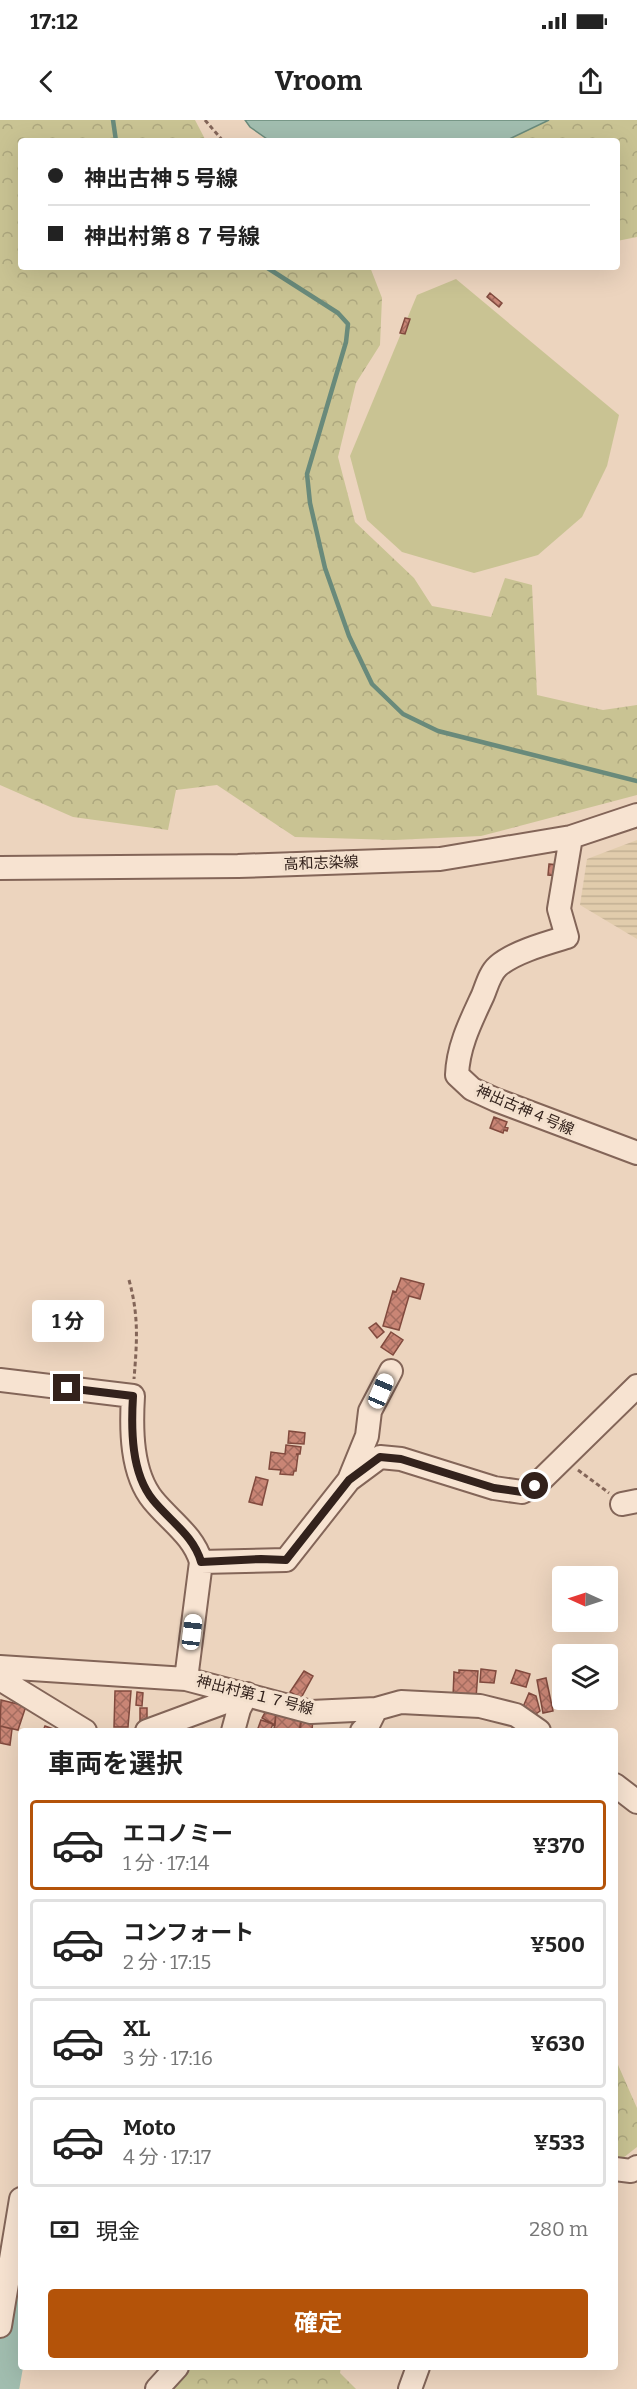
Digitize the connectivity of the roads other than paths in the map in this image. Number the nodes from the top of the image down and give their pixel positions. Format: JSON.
{"nodes":[{"id":1,"x":637,"y":815,"type":"edge"},
{"id":2,"x":571,"y":837,"type":"junction"},
{"id":3,"x":0,"y":867,"type":"edge"},
{"id":4,"x":637,"y":1153,"type":"edge"},
{"id":5,"x":391,"y":1371,"type":"dead end"},
{"id":6,"x":0,"y":1380,"type":"edge"},
{"id":7,"x":637,"y":1386,"type":"edge"},
{"id":8,"x":349,"y":1480,"type":"junction"},
{"id":9,"x":201,"y":1562,"type":"junction"},
{"id":10,"x":0,"y":1667,"type":"edge"},
{"id":11,"x":0,"y":1679,"type":"edge"},
{"id":12,"x":186,"y":1679,"type":"junction"},
{"id":13,"x":247,"y":1694,"type":"junction"},
{"id":14,"x":376,"y":1709,"type":"junction"},
{"id":15,"x":80,"y":1728,"type":"edge"},
{"id":16,"x":155,"y":1728,"type":"edge"},
{"id":17,"x":234,"y":1728,"type":"edge"},
{"id":18,"x":365,"y":1728,"type":"edge"},
{"id":19,"x":535,"y":1728,"type":"edge"},
{"id":20,"x":618,"y":1787,"type":"edge"},
{"id":21,"x":637,"y":1802,"type":"edge"},
{"id":22,"x":637,"y":2167,"type":"edge"},
{"id":23,"x":618,"y":2169,"type":"edge"},
{"id":24,"x":18,"y":2217,"type":"edge"},
{"id":25,"x":0,"y":2326,"type":"edge"},
{"id":26,"x":174,"y":2370,"type":"edge"},
{"id":27,"x":417,"y":2370,"type":"edge"},
{"id":28,"x":157,"y":2389,"type":"edge"},
{"id":29,"x":410,"y":2389,"type":"edge"}],
"edges":[{"from":1,"to":2,"type":"street","name":"高和志染線"},
{"from":2,"to":3,"type":"street","name":"高和志染線"},
{"from":2,"to":4,"type":"street","name":"神出古神４号線"},
{"from":5,"to":8,"type":"street"},
{"from":6,"to":9,"type":"street"},
{"from":7,"to":8,"type":"street"},
{"from":8,"to":9,"type":"street"},
{"from":9,"to":12,"type":"street"},
{"from":10,"to":12,"type":"street","name":"神出村第１７号線"},
{"from":11,"to":15,"type":"street"},
{"from":12,"to":13,"type":"street","name":"神出村第１７号線"},
{"from":13,"to":14,"type":"street","name":"神出村第１７号線"},
{"from":13,"to":16,"type":"street"},
{"from":13,"to":17,"type":"street"},
{"from":14,"to":18,"type":"street"},
{"from":14,"to":19,"type":"street","name":"神出村第１７号線"},
{"from":20,"to":21,"type":"street"},
{"from":22,"to":23,"type":"street"},
{"from":24,"to":25,"type":"street"},
{"from":26,"to":28,"type":"street"},
{"from":27,"to":29,"type":"street"}]}
